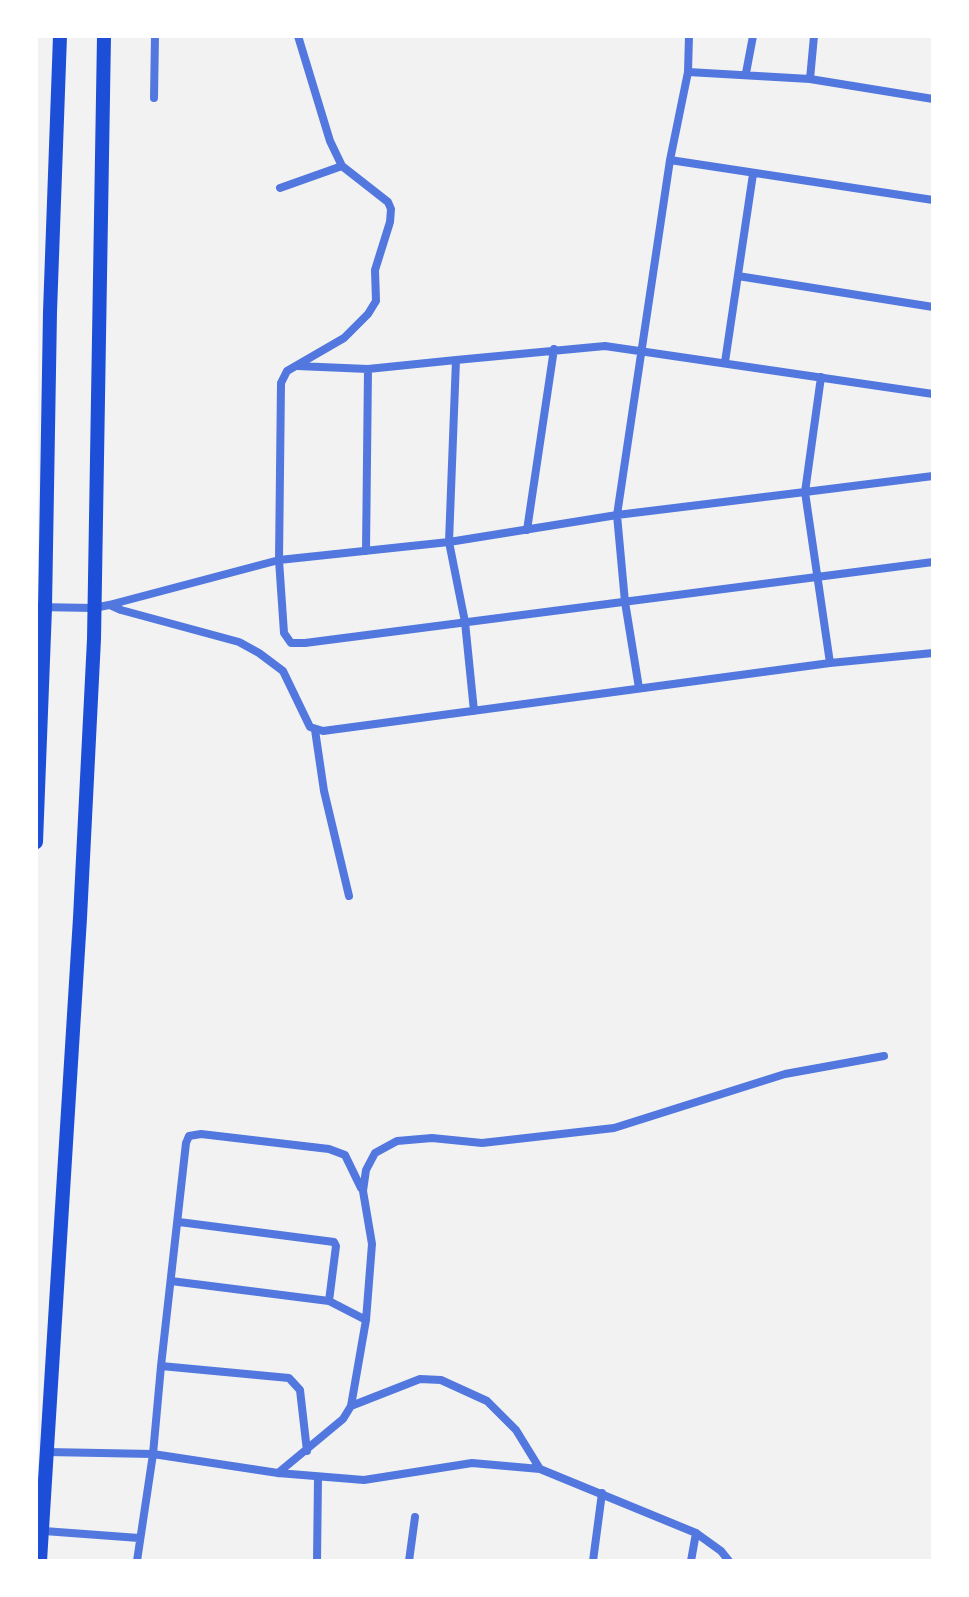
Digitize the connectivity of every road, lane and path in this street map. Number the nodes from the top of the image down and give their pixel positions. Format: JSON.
{"nodes":[{"id":1,"x":60,"y":36,"type":"edge"},
{"id":2,"x":104,"y":36,"type":"edge"},
{"id":3,"x":155,"y":36,"type":"edge"},
{"id":4,"x":298,"y":36,"type":"edge"},
{"id":5,"x":689,"y":36,"type":"edge"},
{"id":6,"x":753,"y":36,"type":"edge"},
{"id":7,"x":814,"y":36,"type":"edge"},
{"id":8,"x":688,"y":72,"type":"junction"},
{"id":9,"x":746,"y":73,"type":"junction"},
{"id":10,"x":810,"y":79,"type":"junction"},
{"id":11,"x":154,"y":98,"type":"dead end"},
{"id":12,"x":933,"y":99,"type":"edge"},
{"id":13,"x":670,"y":160,"type":"junction"},
{"id":14,"x":342,"y":166,"type":"junction"},
{"id":15,"x":753,"y":174,"type":"junction"},
{"id":16,"x":280,"y":188,"type":"dead end"},
{"id":17,"x":933,"y":200,"type":"edge"},
{"id":18,"x":738,"y":276,"type":"junction"},
{"id":19,"x":933,"y":307,"type":"edge"},
{"id":20,"x":554,"y":349,"type":"junction"},
{"id":21,"x":641,"y":350,"type":"junction"},
{"id":22,"x":456,"y":360,"type":"junction"},
{"id":23,"x":725,"y":362,"type":"junction"},
{"id":24,"x":296,"y":366,"type":"junction"},
{"id":25,"x":368,"y":369,"type":"junction"},
{"id":26,"x":821,"y":377,"type":"junction"},
{"id":27,"x":933,"y":394,"type":"edge"},
{"id":28,"x":933,"y":476,"type":"edge"},
{"id":29,"x":805,"y":492,"type":"junction"},
{"id":30,"x":617,"y":515,"type":"junction"},
{"id":31,"x":527,"y":530,"type":"junction"},
{"id":32,"x":449,"y":542,"type":"junction"},
{"id":33,"x":366,"y":551,"type":"junction"},
{"id":34,"x":279,"y":560,"type":"junction"},
{"id":35,"x":933,"y":562,"type":"edge"},
{"id":36,"x":816,"y":575,"type":"junction"},
{"id":37,"x":625,"y":602,"type":"junction"},
{"id":38,"x":102,"y":606,"type":"junction"},
{"id":39,"x":40,"y":607,"type":"edge"},
{"id":40,"x":465,"y":622,"type":"junction"},
{"id":41,"x":933,"y":653,"type":"edge"},
{"id":42,"x":830,"y":663,"type":"junction"},
{"id":43,"x":639,"y":688,"type":"junction"},
{"id":44,"x":474,"y":711,"type":"junction"},
{"id":45,"x":315,"y":730,"type":"junction"},
{"id":46,"x":36,"y":842,"type":"edge"},
{"id":47,"x":349,"y":896,"type":"dead end"},
{"id":48,"x":884,"y":1056,"type":"dead end"},
{"id":49,"x":363,"y":1191,"type":"junction"},
{"id":50,"x":179,"y":1222,"type":"junction"},
{"id":51,"x":171,"y":1281,"type":"junction"},
{"id":52,"x":329,"y":1301,"type":"junction"},
{"id":53,"x":366,"y":1320,"type":"junction"},
{"id":54,"x":161,"y":1366,"type":"junction"},
{"id":55,"x":351,"y":1406,"type":"junction"},
{"id":56,"x":307,"y":1451,"type":"junction"},
{"id":57,"x":47,"y":1452,"type":"junction"},
{"id":58,"x":153,"y":1454,"type":"junction"},
{"id":59,"x":540,"y":1469,"type":"junction"},
{"id":60,"x":278,"y":1473,"type":"junction"},
{"id":61,"x":318,"y":1477,"type":"junction"},
{"id":62,"x":41,"y":1478,"type":"edge"},
{"id":63,"x":602,"y":1493,"type":"junction"},
{"id":64,"x":415,"y":1517,"type":"dead end"},
{"id":65,"x":44,"y":1531,"type":"junction"},
{"id":66,"x":696,"y":1533,"type":"junction"},
{"id":67,"x":139,"y":1538,"type":"junction"},
{"id":68,"x":40,"y":1561,"type":"edge"},
{"id":69,"x":137,"y":1561,"type":"edge"},
{"id":70,"x":317,"y":1561,"type":"edge"},
{"id":71,"x":409,"y":1561,"type":"edge"},
{"id":72,"x":593,"y":1561,"type":"edge"},
{"id":73,"x":691,"y":1561,"type":"edge"},
{"id":74,"x":729,"y":1561,"type":"edge"}],
"edges":[{"from":1,"to":39,"type":"highway"},
{"from":2,"to":38,"type":"highway"},
{"from":3,"to":11,"type":"street"},
{"from":4,"to":14,"type":"street"},
{"from":5,"to":8,"type":"street"},
{"from":6,"to":9,"type":"street"},
{"from":7,"to":10,"type":"street"},
{"from":8,"to":9,"type":"street"},
{"from":8,"to":13,"type":"street"},
{"from":9,"to":10,"type":"street"},
{"from":10,"to":12,"type":"street"},
{"from":13,"to":15,"type":"street"},
{"from":13,"to":21,"type":"street"},
{"from":14,"to":16,"type":"street"},
{"from":14,"to":24,"type":"street"},
{"from":15,"to":17,"type":"street"},
{"from":15,"to":18,"type":"street"},
{"from":18,"to":19,"type":"street"},
{"from":18,"to":23,"type":"street"},
{"from":20,"to":21,"type":"street"},
{"from":20,"to":22,"type":"street"},
{"from":20,"to":31,"type":"street"},
{"from":21,"to":23,"type":"street"},
{"from":21,"to":30,"type":"street"},
{"from":22,"to":25,"type":"street"},
{"from":22,"to":32,"type":"street"},
{"from":23,"to":26,"type":"street"},
{"from":24,"to":25,"type":"street"},
{"from":24,"to":34,"type":"street"},
{"from":25,"to":33,"type":"street"},
{"from":26,"to":27,"type":"street"},
{"from":26,"to":29,"type":"street"},
{"from":28,"to":29,"type":"street"},
{"from":29,"to":30,"type":"street"},
{"from":29,"to":36,"type":"street"},
{"from":30,"to":31,"type":"street"},
{"from":30,"to":37,"type":"street"},
{"from":31,"to":32,"type":"street"},
{"from":32,"to":33,"type":"street"},
{"from":32,"to":40,"type":"street"},
{"from":33,"to":34,"type":"street"},
{"from":34,"to":38,"type":"street"},
{"from":34,"to":40,"type":"street"},
{"from":35,"to":36,"type":"street"},
{"from":36,"to":37,"type":"street"},
{"from":36,"to":42,"type":"street"},
{"from":37,"to":40,"type":"street"},
{"from":37,"to":43,"type":"street"},
{"from":38,"to":39,"type":"street"},
{"from":38,"to":45,"type":"street"},
{"from":38,"to":57,"type":"highway"},
{"from":39,"to":46,"type":"highway"},
{"from":40,"to":44,"type":"street"},
{"from":41,"to":42,"type":"street"},
{"from":42,"to":43,"type":"street"},
{"from":43,"to":44,"type":"street"},
{"from":44,"to":45,"type":"street"},
{"from":45,"to":47,"type":"street"},
{"from":48,"to":49,"type":"street"},
{"from":49,"to":50,"type":"street"},
{"from":49,"to":53,"type":"street"},
{"from":50,"to":51,"type":"street"},
{"from":50,"to":52,"type":"street"},
{"from":51,"to":52,"type":"street"},
{"from":51,"to":54,"type":"street"},
{"from":52,"to":53,"type":"street"},
{"from":53,"to":55,"type":"street"},
{"from":54,"to":56,"type":"street"},
{"from":54,"to":58,"type":"street"},
{"from":55,"to":56,"type":"street"},
{"from":55,"to":59,"type":"street"},
{"from":56,"to":60,"type":"street"},
{"from":57,"to":58,"type":"street"},
{"from":57,"to":62,"type":"highway"},
{"from":58,"to":60,"type":"street"},
{"from":58,"to":67,"type":"street"},
{"from":59,"to":61,"type":"street"},
{"from":59,"to":63,"type":"street"},
{"from":60,"to":61,"type":"street"},
{"from":61,"to":70,"type":"street"},
{"from":62,"to":65,"type":"highway"},
{"from":63,"to":66,"type":"street"},
{"from":63,"to":72,"type":"street"},
{"from":64,"to":71,"type":"street"},
{"from":65,"to":67,"type":"street"},
{"from":65,"to":68,"type":"highway"},
{"from":66,"to":73,"type":"street"},
{"from":66,"to":74,"type":"street"},
{"from":67,"to":69,"type":"street"}]}
